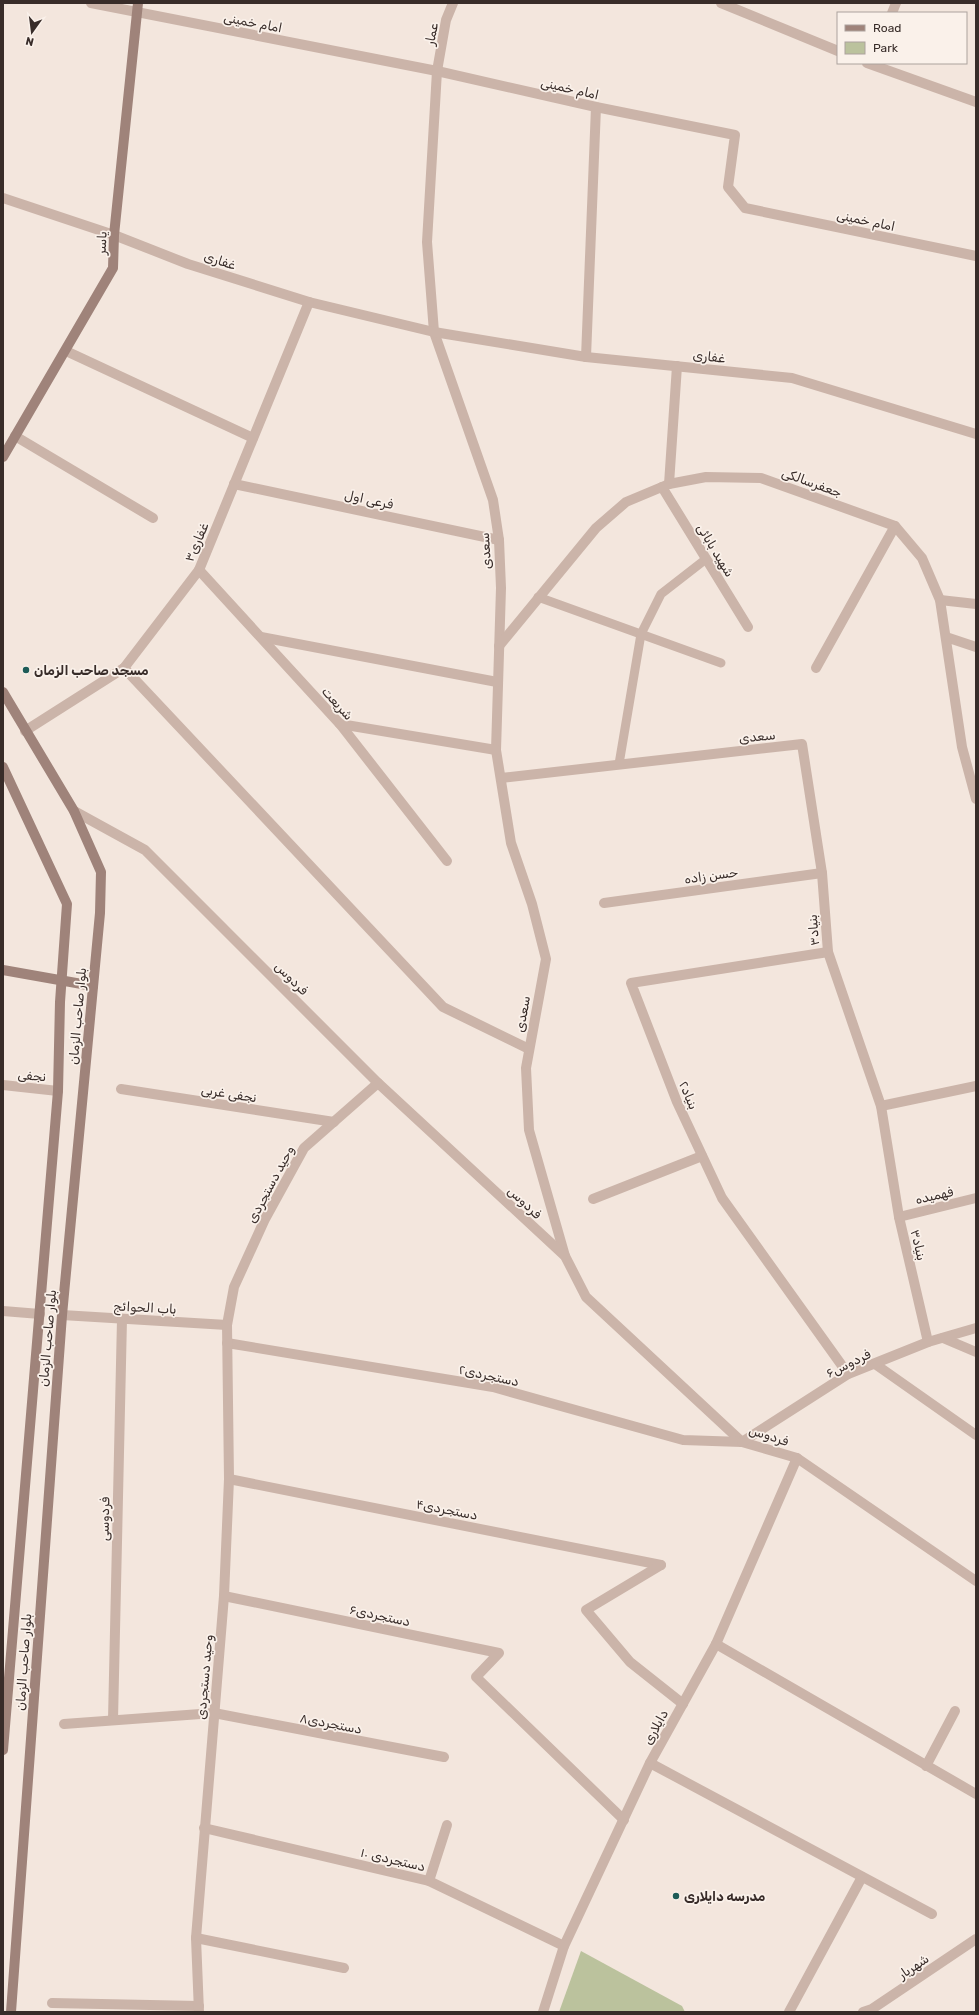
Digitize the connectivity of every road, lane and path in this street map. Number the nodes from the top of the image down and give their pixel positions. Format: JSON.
{"nodes":[{"id":1,"x":91,"y":3,"type":"edge"},
{"id":2,"x":453,"y":3,"type":"edge"},
{"id":3,"x":721,"y":3,"type":"edge"},
{"id":4,"x":137,"y":8,"type":"edge"},
{"id":5,"x":837,"y":51,"type":"edge"},
{"id":6,"x":870,"y":64,"type":"edge"},
{"id":7,"x":437,"y":71,"type":"junction"},
{"id":8,"x":976,"y":102,"type":"edge"},
{"id":9,"x":596,"y":107,"type":"junction"},
{"id":10,"x":3,"y":198,"type":"edge"},
{"id":11,"x":114,"y":235,"type":"junction"},
{"id":12,"x":976,"y":256,"type":"edge"},
{"id":13,"x":309,"y":302,"type":"junction"},
{"id":14,"x":434,"y":332,"type":"junction"},
{"id":15,"x":66,"y":351,"type":"junction"},
{"id":16,"x":586,"y":357,"type":"junction"},
{"id":17,"x":677,"y":366,"type":"junction"},
{"id":18,"x":976,"y":434,"type":"edge"},
{"id":19,"x":15,"y":436,"type":"junction"},
{"id":20,"x":253,"y":438,"type":"junction"},
{"id":21,"x":3,"y":457,"type":"edge"},
{"id":22,"x":234,"y":484,"type":"junction"},
{"id":23,"x":665,"y":486,"type":"junction"},
{"id":24,"x":154,"y":518,"type":"dead end"},
{"id":25,"x":895,"y":526,"type":"junction"},
{"id":26,"x":499,"y":540,"type":"junction"},
{"id":27,"x":706,"y":559,"type":"junction"},
{"id":28,"x":199,"y":570,"type":"junction"},
{"id":29,"x":538,"y":597,"type":"junction"},
{"id":30,"x":940,"y":600,"type":"junction"},
{"id":31,"x":976,"y":604,"type":"edge"},
{"id":32,"x":748,"y":627,"type":"dead end"},
{"id":33,"x":641,"y":634,"type":"junction"},
{"id":34,"x":261,"y":637,"type":"junction"},
{"id":35,"x":946,"y":637,"type":"junction"},
{"id":36,"x":499,"y":646,"type":"junction"},
{"id":37,"x":976,"y":647,"type":"edge"},
{"id":38,"x":721,"y":663,"type":"dead end"},
{"id":39,"x":124,"y":668,"type":"junction"},
{"id":40,"x":816,"y":668,"type":"dead end"},
{"id":41,"x":497,"y":682,"type":"junction"},
{"id":42,"x":3,"y":692,"type":"edge"},
{"id":43,"x":340,"y":724,"type":"junction"},
{"id":44,"x":25,"y":731,"type":"junction"},
{"id":45,"x":802,"y":744,"type":"joint"},
{"id":46,"x":496,"y":750,"type":"junction"},
{"id":47,"x":619,"y":764,"type":"junction"},
{"id":48,"x":3,"y":767,"type":"edge"},
{"id":49,"x":501,"y":778,"type":"junction"},
{"id":50,"x":976,"y":799,"type":"edge"},
{"id":51,"x":74,"y":811,"type":"junction"},
{"id":52,"x":447,"y":861,"type":"dead end"},
{"id":53,"x":822,"y":873,"type":"junction"},
{"id":54,"x":604,"y":903,"type":"dead end"},
{"id":55,"x":828,"y":952,"type":"junction"},
{"id":56,"x":3,"y":970,"type":"edge"},
{"id":57,"x":62,"y":982,"type":"junction"},
{"id":58,"x":92,"y":986,"type":"junction"},
{"id":59,"x":529,"y":1049,"type":"junction"},
{"id":60,"x":378,"y":1083,"type":"junction"},
{"id":61,"x":3,"y":1085,"type":"edge"},
{"id":62,"x":976,"y":1086,"type":"edge"},
{"id":63,"x":121,"y":1089,"type":"dead end"},
{"id":64,"x":58,"y":1091,"type":"junction"},
{"id":65,"x":881,"y":1106,"type":"junction"},
{"id":66,"x":334,"y":1122,"type":"junction"},
{"id":67,"x":702,"y":1156,"type":"junction"},
{"id":68,"x":976,"y":1198,"type":"edge"},
{"id":69,"x":593,"y":1199,"type":"dead end"},
{"id":70,"x":899,"y":1217,"type":"junction"},
{"id":71,"x":565,"y":1256,"type":"junction"},
{"id":72,"x":3,"y":1311,"type":"edge"},
{"id":73,"x":40,"y":1314,"type":"junction"},
{"id":74,"x":62,"y":1315,"type":"junction"},
{"id":75,"x":122,"y":1319,"type":"junction"},
{"id":76,"x":227,"y":1325,"type":"junction"},
{"id":77,"x":976,"y":1328,"type":"edge"},
{"id":78,"x":943,"y":1338,"type":"junction"},
{"id":79,"x":928,"y":1342,"type":"junction"},
{"id":80,"x":227,"y":1343,"type":"junction"},
{"id":81,"x":976,"y":1352,"type":"edge"},
{"id":82,"x":875,"y":1364,"type":"junction"},
{"id":83,"x":848,"y":1374,"type":"junction"},
{"id":84,"x":976,"y":1435,"type":"edge"},
{"id":85,"x":742,"y":1442,"type":"junction"},
{"id":86,"x":798,"y":1458,"type":"junction"},
{"id":87,"x":229,"y":1479,"type":"junction"},
{"id":88,"x":976,"y":1581,"type":"edge"},
{"id":89,"x":224,"y":1596,"type":"junction"},
{"id":90,"x":716,"y":1644,"type":"junction"},
{"id":91,"x":683,"y":1704,"type":"junction"},
{"id":92,"x":5,"y":1705,"type":"edge"},
{"id":93,"x":955,"y":1711,"type":"dead end"},
{"id":94,"x":214,"y":1713,"type":"junction"},
{"id":95,"x":113,"y":1720,"type":"junction"},
{"id":96,"x":64,"y":1724,"type":"dead end"},
{"id":97,"x":3,"y":1750,"type":"edge"},
{"id":98,"x":444,"y":1757,"type":"dead end"},
{"id":99,"x":650,"y":1764,"type":"junction"},
{"id":100,"x":926,"y":1766,"type":"junction"},
{"id":101,"x":976,"y":1794,"type":"edge"},
{"id":102,"x":624,"y":1820,"type":"junction"},
{"id":103,"x":447,"y":1825,"type":"dead end"},
{"id":104,"x":204,"y":1828,"type":"junction"},
{"id":105,"x":862,"y":1877,"type":"junction"},
{"id":106,"x":429,"y":1881,"type":"junction"},
{"id":107,"x":932,"y":1914,"type":"dead end"},
{"id":108,"x":196,"y":1938,"type":"junction"},
{"id":109,"x":976,"y":1939,"type":"edge"},
{"id":110,"x":564,"y":1946,"type":"junction"},
{"id":111,"x":344,"y":1968,"type":"dead end"},
{"id":112,"x":52,"y":2003,"type":"dead end"},
{"id":113,"x":199,"y":2009,"type":"edge"},
{"id":114,"x":871,"y":2011,"type":"edge"},
{"id":115,"x":11,"y":2012,"type":"edge"},
{"id":116,"x":543,"y":2012,"type":"edge"},
{"id":117,"x":789,"y":2012,"type":"edge"}],
"edges":[{"from":1,"to":4,"type":"street","name":"امام خمینی"},
{"from":2,"to":7,"type":"street","name":"عمار"},
{"from":3,"to":5,"type":"street"},
{"from":4,"to":7,"type":"street","name":"امام خمینی"},
{"from":4,"to":11,"type":"main road","name":"یاسر"},
{"from":6,"to":8,"type":"street"},
{"from":7,"to":9,"type":"street","name":"امام خمینی"},
{"from":7,"to":14,"type":"street"},
{"from":9,"to":12,"type":"street","name":"امام خمینی"},
{"from":9,"to":16,"type":"street"},
{"from":10,"to":11,"type":"street","name":"غفاری"},
{"from":11,"to":13,"type":"street","name":"غفاری"},
{"from":11,"to":15,"type":"main road","name":"یاسر"},
{"from":13,"to":14,"type":"street","name":"غفاری"},
{"from":13,"to":20,"type":"street","name":"غفاری۳"},
{"from":14,"to":16,"type":"street","name":"غفاری"},
{"from":14,"to":26,"type":"street","name":"سعدی"},
{"from":15,"to":19,"type":"main road","name":"یاسر"},
{"from":15,"to":20,"type":"street"},
{"from":16,"to":17,"type":"street","name":"غفاری"},
{"from":17,"to":18,"type":"street","name":"غفاری"},
{"from":17,"to":23,"type":"street"},
{"from":19,"to":21,"type":"main road","name":"یاسر"},
{"from":19,"to":24,"type":"street"},
{"from":20,"to":22,"type":"street","name":"غفاری۳"},
{"from":22,"to":26,"type":"street","name":"فرعی اول"},
{"from":22,"to":28,"type":"street","name":"غفاری۳"},
{"from":23,"to":25,"type":"street","name":"جعفرسالکی"},
{"from":23,"to":27,"type":"street","name":"شهید بابائی"},
{"from":23,"to":29,"type":"street","name":"جعفرسالکی"},
{"from":25,"to":30,"type":"street"},
{"from":25,"to":40,"type":"street"},
{"from":26,"to":36,"type":"street","name":"سعدی"},
{"from":27,"to":32,"type":"street","name":"شهید بابائی"},
{"from":27,"to":33,"type":"lane"},
{"from":28,"to":34,"type":"street","name":"شریعت"},
{"from":28,"to":39,"type":"street","name":"غفاری۳"},
{"from":29,"to":33,"type":"lane"},
{"from":29,"to":36,"type":"street","name":"جعفرسالکی"},
{"from":30,"to":31,"type":"street"},
{"from":30,"to":35,"type":"street"},
{"from":33,"to":38,"type":"lane"},
{"from":33,"to":47,"type":"lane"},
{"from":34,"to":41,"type":"street"},
{"from":34,"to":43,"type":"street","name":"شریعت"},
{"from":35,"to":37,"type":"street"},
{"from":35,"to":50,"type":"street"},
{"from":36,"to":41,"type":"street","name":"سعدی"},
{"from":39,"to":44,"type":"street","name":"غفاری۳"},
{"from":39,"to":59,"type":"street"},
{"from":41,"to":46,"type":"street","name":"سعدی"},
{"from":42,"to":44,"type":"main road","name":"بلوار صاحب الزمان"},
{"from":43,"to":46,"type":"street"},
{"from":43,"to":52,"type":"street","name":"شریعت"},
{"from":44,"to":51,"type":"main road","name":"بلوار صاحب الزمان"},
{"from":45,"to":47,"type":"street","name":"سعدی"},
{"from":45,"to":53,"type":"street","name":"بنیاد۳"},
{"from":46,"to":49,"type":"street","name":"سعدی"},
{"from":47,"to":49,"type":"street","name":"سعدی"},
{"from":48,"to":57,"type":"main road","name":"بلوار صاحب الزمان"},
{"from":49,"to":59,"type":"street","name":"سعدی"},
{"from":51,"to":58,"type":"main road","name":"بلوار صاحب الزمان"},
{"from":51,"to":60,"type":"street","name":"فردوس"},
{"from":53,"to":54,"type":"street","name":"حسن زاده"},
{"from":53,"to":55,"type":"street","name":"بنیاد۳"},
{"from":55,"to":65,"type":"street","name":"بنیاد۳"},
{"from":55,"to":67,"type":"street","name":"بنیاد۲"},
{"from":56,"to":57,"type":"main road"},
{"from":57,"to":58,"type":"main road"},
{"from":57,"to":64,"type":"main road","name":"بلوار صاحب الزمان"},
{"from":58,"to":74,"type":"main road","name":"بلوار صاحب الزمان"},
{"from":59,"to":71,"type":"street","name":"سعدی"},
{"from":60,"to":66,"type":"street","name":"وحید دستجردی"},
{"from":60,"to":71,"type":"street","name":"فردوس"},
{"from":61,"to":64,"type":"street","name":"نجفی"},
{"from":62,"to":65,"type":"street"},
{"from":63,"to":66,"type":"street","name":"نجفی غربی"},
{"from":64,"to":73,"type":"main road","name":"بلوار صاحب الزمان"},
{"from":65,"to":70,"type":"street","name":"بنیاد۳"},
{"from":66,"to":76,"type":"street","name":"وحید دستجردی"},
{"from":67,"to":69,"type":"street"},
{"from":67,"to":83,"type":"street","name":"بنیاد۲"},
{"from":68,"to":70,"type":"street","name":"فهمیده"},
{"from":70,"to":79,"type":"street","name":"بنیاد۳"},
{"from":71,"to":85,"type":"street","name":"فردوس"},
{"from":72,"to":73,"type":"street"},
{"from":73,"to":92,"type":"main road","name":"بلوار صاحب الزمان"},
{"from":74,"to":75,"type":"street","name":"باب الحوائج"},
{"from":74,"to":115,"type":"main road","name":"بلوار صاحب الزمان"},
{"from":75,"to":76,"type":"street","name":"باب الحوائج"},
{"from":75,"to":95,"type":"street","name":"فردوسی"},
{"from":76,"to":80,"type":"street","name":"وحید دستجردی"},
{"from":77,"to":78,"type":"street","name":"فردوس۶"},
{"from":78,"to":79,"type":"street","name":"فردوس۶"},
{"from":78,"to":81,"type":"street"},
{"from":79,"to":82,"type":"street","name":"فردوس۶"},
{"from":80,"to":85,"type":"street","name":"دستجردی۲"},
{"from":80,"to":87,"type":"street","name":"وحید دستجردی"},
{"from":82,"to":83,"type":"street","name":"فردوس۶"},
{"from":82,"to":84,"type":"street"},
{"from":83,"to":85,"type":"street","name":"فردوس۶"},
{"from":85,"to":86,"type":"street","name":"فردوس"},
{"from":86,"to":88,"type":"street","name":"فردوس"},
{"from":86,"to":90,"type":"street","name":"دایلاری"},
{"from":87,"to":89,"type":"street","name":"وحید دستجردی"},
{"from":87,"to":91,"type":"street","name":"دستجردی۴"},
{"from":89,"to":94,"type":"street","name":"وحید دستجردی"},
{"from":89,"to":102,"type":"street","name":"دستجردی۶"},
{"from":90,"to":91,"type":"street","name":"دایلاری"},
{"from":90,"to":100,"type":"street"},
{"from":91,"to":99,"type":"street","name":"دایلاری"},
{"from":92,"to":97,"type":"main road","name":"بلوار صاحب الزمان"},
{"from":93,"to":100,"type":"street"},
{"from":94,"to":95,"type":"street","name":"دستجردی۸"},
{"from":94,"to":98,"type":"street","name":"دستجردی۸"},
{"from":94,"to":104,"type":"street","name":"وحید دستجردی"},
{"from":95,"to":96,"type":"street","name":"دستجردی۸"},
{"from":99,"to":102,"type":"street","name":"دایلاری"},
{"from":99,"to":105,"type":"street"},
{"from":100,"to":101,"type":"street"},
{"from":102,"to":110,"type":"street","name":"دایلاری"},
{"from":103,"to":106,"type":"street"},
{"from":104,"to":106,"type":"street","name":"دستجردی ۱۰"},
{"from":104,"to":108,"type":"street","name":"وحید دستجردی"},
{"from":105,"to":107,"type":"street"},
{"from":105,"to":117,"type":"street"},
{"from":106,"to":110,"type":"street","name":"دستجردی ۱۰"},
{"from":108,"to":111,"type":"street"},
{"from":108,"to":113,"type":"street","name":"وحید دستجردی"},
{"from":109,"to":114,"type":"street","name":"شهریار"},
{"from":110,"to":116,"type":"street","name":"دایلاری"},
{"from":112,"to":113,"type":"street"}]}
